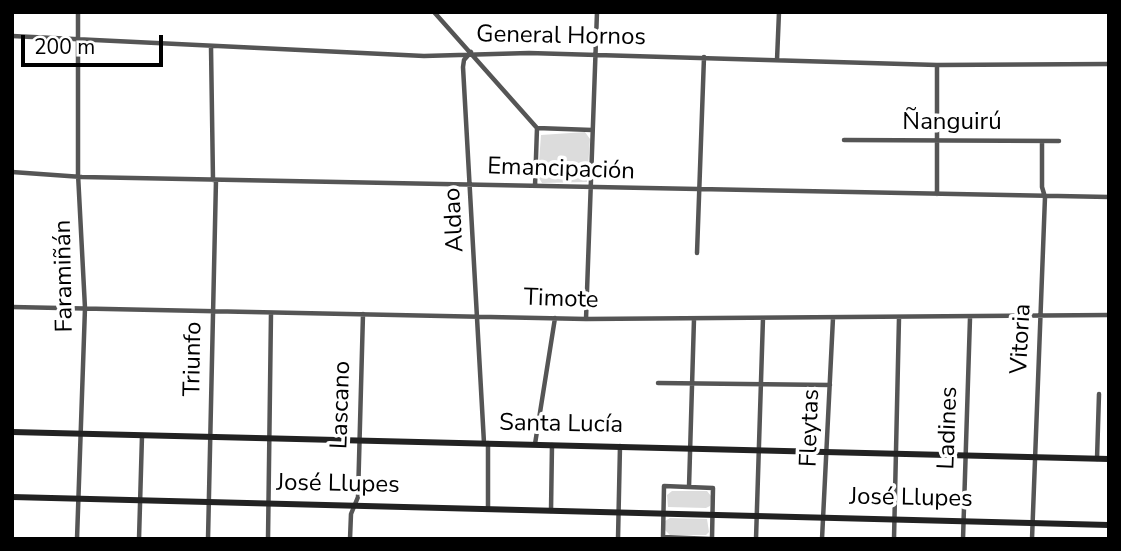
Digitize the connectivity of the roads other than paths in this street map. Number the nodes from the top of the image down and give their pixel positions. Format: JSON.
{"nodes":[{"id":1,"x":78,"y":12,"type":"edge"},
{"id":2,"x":434,"y":12,"type":"edge"},
{"id":3,"x":597,"y":12,"type":"edge"},
{"id":4,"x":779,"y":12,"type":"edge"},
{"id":5,"x":12,"y":36,"type":"edge"},
{"id":6,"x":77,"y":40,"type":"junction"},
{"id":7,"x":211,"y":47,"type":"junction"},
{"id":8,"x":471,"y":52,"type":"junction"},
{"id":9,"x":596,"y":54,"type":"junction"},
{"id":10,"x":704,"y":57,"type":"junction"},
{"id":11,"x":777,"y":60,"type":"junction"},
{"id":12,"x":1109,"y":64,"type":"edge"},
{"id":13,"x":937,"y":65,"type":"junction"},
{"id":14,"x":537,"y":128,"type":"junction"},
{"id":15,"x":592,"y":130,"type":"junction"},
{"id":16,"x":844,"y":140,"type":"dead end"},
{"id":17,"x":937,"y":141,"type":"junction"},
{"id":18,"x":1042,"y":141,"type":"junction"},
{"id":19,"x":1059,"y":141,"type":"dead end"},
{"id":20,"x":12,"y":172,"type":"edge"},
{"id":21,"x":79,"y":177,"type":"junction"},
{"id":22,"x":214,"y":180,"type":"junction"},
{"id":23,"x":470,"y":185,"type":"junction"},
{"id":24,"x":535,"y":186,"type":"junction"},
{"id":25,"x":590,"y":189,"type":"junction"},
{"id":26,"x":699,"y":190,"type":"junction"},
{"id":27,"x":937,"y":194,"type":"junction"},
{"id":28,"x":1045,"y":197,"type":"junction"},
{"id":29,"x":1109,"y":197,"type":"edge"},
{"id":30,"x":697,"y":253,"type":"dead end"},
{"id":31,"x":12,"y":307,"type":"edge"},
{"id":32,"x":85,"y":308,"type":"junction"},
{"id":33,"x":212,"y":311,"type":"junction"},
{"id":34,"x":271,"y":313,"type":"junction"},
{"id":35,"x":363,"y":314,"type":"junction"},
{"id":36,"x":477,"y":314,"type":"junction"},
{"id":37,"x":1041,"y":316,"type":"junction"},
{"id":38,"x":1109,"y":316,"type":"edge"},
{"id":39,"x":555,"y":318,"type":"junction"},
{"id":40,"x":763,"y":318,"type":"junction"},
{"id":41,"x":832,"y":318,"type":"junction"},
{"id":42,"x":899,"y":318,"type":"junction"},
{"id":43,"x":970,"y":318,"type":"junction"},
{"id":44,"x":586,"y":319,"type":"junction"},
{"id":45,"x":694,"y":319,"type":"junction"},
{"id":46,"x":658,"y":383,"type":"dead end"},
{"id":47,"x":694,"y":383,"type":"junction"},
{"id":48,"x":761,"y":384,"type":"junction"},
{"id":49,"x":830,"y":385,"type":"junction"},
{"id":50,"x":1099,"y":394,"type":"dead end"},
{"id":51,"x":12,"y":432,"type":"edge"},
{"id":52,"x":80,"y":434,"type":"junction"},
{"id":53,"x":142,"y":436,"type":"junction"},
{"id":54,"x":211,"y":436,"type":"junction"},
{"id":55,"x":269,"y":438,"type":"junction"},
{"id":56,"x":358,"y":440,"type":"junction"},
{"id":57,"x":486,"y":443,"type":"junction"},
{"id":58,"x":535,"y":444,"type":"junction"},
{"id":59,"x":552,"y":444,"type":"junction"},
{"id":60,"x":620,"y":446,"type":"junction"},
{"id":61,"x":691,"y":447,"type":"junction"},
{"id":62,"x":759,"y":449,"type":"junction"},
{"id":63,"x":828,"y":451,"type":"junction"},
{"id":64,"x":897,"y":452,"type":"junction"},
{"id":65,"x":966,"y":454,"type":"junction"},
{"id":66,"x":1034,"y":457,"type":"junction"},
{"id":67,"x":1097,"y":459,"type":"junction"},
{"id":68,"x":1109,"y":459,"type":"edge"},
{"id":69,"x":689,"y":487,"type":"junction"},
{"id":70,"x":12,"y":496,"type":"edge"},
{"id":71,"x":78,"y":499,"type":"junction"},
{"id":72,"x":140,"y":500,"type":"junction"},
{"id":73,"x":209,"y":502,"type":"junction"},
{"id":74,"x":269,"y":503,"type":"junction"},
{"id":75,"x":355,"y":505,"type":"junction"},
{"id":76,"x":488,"y":508,"type":"junction"},
{"id":77,"x":551,"y":511,"type":"junction"},
{"id":78,"x":619,"y":511,"type":"junction"},
{"id":79,"x":663,"y":512,"type":"junction"},
{"id":80,"x":712,"y":514,"type":"junction"},
{"id":81,"x":757,"y":515,"type":"junction"},
{"id":82,"x":823,"y":516,"type":"junction"},
{"id":83,"x":895,"y":518,"type":"junction"},
{"id":84,"x":963,"y":520,"type":"junction"},
{"id":85,"x":1032,"y":522,"type":"junction"},
{"id":86,"x":1109,"y":524,"type":"edge"},
{"id":87,"x":663,"y":537,"type":"edge"},
{"id":88,"x":687,"y":538,"type":"edge"},
{"id":89,"x":77,"y":539,"type":"edge"},
{"id":90,"x":139,"y":539,"type":"edge"},
{"id":91,"x":208,"y":539,"type":"edge"},
{"id":92,"x":268,"y":539,"type":"edge"},
{"id":93,"x":350,"y":539,"type":"edge"},
{"id":94,"x":618,"y":539,"type":"edge"},
{"id":95,"x":756,"y":539,"type":"edge"},
{"id":96,"x":822,"y":539,"type":"edge"},
{"id":97,"x":894,"y":539,"type":"edge"},
{"id":98,"x":963,"y":539,"type":"edge"},
{"id":99,"x":1032,"y":539,"type":"edge"}],
"edges":[{"from":1,"to":6,"type":"street","name":"Faramiñán"},
{"from":2,"to":8,"type":"street"},
{"from":3,"to":9,"type":"street"},
{"from":4,"to":11,"type":"street"},
{"from":5,"to":6,"type":"street","name":"General Hornos"},
{"from":6,"to":7,"type":"street","name":"General Hornos"},
{"from":6,"to":21,"type":"street","name":"Faramiñán"},
{"from":7,"to":8,"type":"street","name":"General Hornos"},
{"from":7,"to":22,"type":"street","name":"Triunfo"},
{"from":8,"to":9,"type":"street","name":"General Hornos"},
{"from":8,"to":14,"type":"street"},
{"from":8,"to":23,"type":"street","name":"Aldao"},
{"from":9,"to":10,"type":"street","name":"General Hornos"},
{"from":9,"to":15,"type":"street"},
{"from":10,"to":11,"type":"street","name":"General Hornos"},
{"from":10,"to":26,"type":"street"},
{"from":11,"to":13,"type":"street","name":"General Hornos"},
{"from":12,"to":13,"type":"street","name":"General Hornos"},
{"from":13,"to":17,"type":"street"},
{"from":14,"to":15,"type":"street"},
{"from":14,"to":24,"type":"street"},
{"from":15,"to":25,"type":"street"},
{"from":16,"to":17,"type":"street","name":"Ñanguirú"},
{"from":17,"to":18,"type":"street","name":"Ñanguirú"},
{"from":17,"to":27,"type":"street"},
{"from":18,"to":19,"type":"street","name":"Ñanguirú"},
{"from":18,"to":28,"type":"street","name":"Vitoria"},
{"from":20,"to":21,"type":"street","name":"Emancipación"},
{"from":21,"to":22,"type":"street","name":"Emancipación"},
{"from":21,"to":32,"type":"street","name":"Faramiñán"},
{"from":22,"to":23,"type":"street","name":"Emancipación"},
{"from":22,"to":33,"type":"street","name":"Triunfo"},
{"from":23,"to":24,"type":"street","name":"Emancipación"},
{"from":23,"to":36,"type":"street","name":"Aldao"},
{"from":24,"to":25,"type":"street","name":"Emancipación"},
{"from":25,"to":26,"type":"street","name":"Emancipación"},
{"from":25,"to":44,"type":"street"},
{"from":26,"to":27,"type":"street","name":"Emancipación"},
{"from":26,"to":30,"type":"street"},
{"from":27,"to":28,"type":"street","name":"Emancipación"},
{"from":28,"to":29,"type":"street","name":"Emancipación"},
{"from":28,"to":37,"type":"street","name":"Vitoria"},
{"from":31,"to":32,"type":"street","name":"Timote"},
{"from":32,"to":33,"type":"street","name":"Timote"},
{"from":32,"to":52,"type":"street","name":"Faramiñán"},
{"from":33,"to":34,"type":"street","name":"Timote"},
{"from":33,"to":54,"type":"street","name":"Triunfo"},
{"from":34,"to":35,"type":"street","name":"Timote"},
{"from":34,"to":55,"type":"street"},
{"from":35,"to":36,"type":"street","name":"Timote"},
{"from":35,"to":56,"type":"street","name":"Lascano"},
{"from":36,"to":39,"type":"street","name":"Timote"},
{"from":36,"to":57,"type":"street","name":"Aldao"},
{"from":37,"to":38,"type":"street","name":"Timote"},
{"from":37,"to":43,"type":"street","name":"Timote"},
{"from":37,"to":66,"type":"street","name":"Vitoria"},
{"from":39,"to":44,"type":"street","name":"Timote"},
{"from":39,"to":58,"type":"street"},
{"from":40,"to":41,"type":"street","name":"Timote"},
{"from":40,"to":45,"type":"street","name":"Timote"},
{"from":40,"to":48,"type":"street"},
{"from":41,"to":42,"type":"street","name":"Timote"},
{"from":41,"to":49,"type":"street","name":"Fleytas"},
{"from":42,"to":43,"type":"street","name":"Timote"},
{"from":42,"to":64,"type":"street"},
{"from":43,"to":65,"type":"street","name":"Ladines"},
{"from":44,"to":45,"type":"street","name":"Timote"},
{"from":45,"to":47,"type":"street"},
{"from":46,"to":47,"type":"street"},
{"from":47,"to":48,"type":"street"},
{"from":47,"to":61,"type":"street"},
{"from":48,"to":49,"type":"street"},
{"from":48,"to":62,"type":"street"},
{"from":49,"to":63,"type":"street","name":"Fleytas"},
{"from":50,"to":67,"type":"street"},
{"from":51,"to":52,"type":"street","name":"Santa Lucía"},
{"from":52,"to":53,"type":"street","name":"Santa Lucía"},
{"from":52,"to":71,"type":"street","name":"Faramiñán"},
{"from":53,"to":54,"type":"street","name":"Santa Lucía"},
{"from":53,"to":72,"type":"street"},
{"from":54,"to":55,"type":"street","name":"Santa Lucía"},
{"from":54,"to":73,"type":"street","name":"Triunfo"},
{"from":55,"to":56,"type":"street","name":"Santa Lucía"},
{"from":55,"to":74,"type":"street"},
{"from":56,"to":57,"type":"street","name":"Santa Lucía"},
{"from":56,"to":75,"type":"street","name":"Lascano"},
{"from":57,"to":58,"type":"street","name":"Santa Lucía"},
{"from":57,"to":76,"type":"street","name":"Aldao"},
{"from":58,"to":59,"type":"street","name":"Santa Lucía"},
{"from":59,"to":60,"type":"street","name":"Santa Lucía"},
{"from":59,"to":77,"type":"street"},
{"from":60,"to":61,"type":"street","name":"Santa Lucía"},
{"from":60,"to":78,"type":"street"},
{"from":61,"to":62,"type":"street","name":"Santa Lucía"},
{"from":61,"to":69,"type":"street"},
{"from":62,"to":63,"type":"street","name":"Santa Lucía"},
{"from":62,"to":81,"type":"street"},
{"from":63,"to":64,"type":"street","name":"Santa Lucía"},
{"from":63,"to":82,"type":"street","name":"Fleytas"},
{"from":64,"to":65,"type":"street","name":"Santa Lucía"},
{"from":64,"to":83,"type":"street"},
{"from":65,"to":66,"type":"street","name":"Santa Lucía"},
{"from":65,"to":84,"type":"street","name":"Ladines"},
{"from":66,"to":67,"type":"street","name":"Santa Lucía"},
{"from":66,"to":85,"type":"street","name":"Vitoria"},
{"from":67,"to":68,"type":"street","name":"Santa Lucía"},
{"from":69,"to":79,"type":"street"},
{"from":69,"to":80,"type":"street"},
{"from":70,"to":71,"type":"street","name":"José Llupes"},
{"from":71,"to":72,"type":"street","name":"José Llupes"},
{"from":71,"to":89,"type":"street","name":"Faramiñán"},
{"from":72,"to":73,"type":"street","name":"José Llupes"},
{"from":72,"to":90,"type":"street"},
{"from":73,"to":74,"type":"street","name":"José Llupes"},
{"from":73,"to":91,"type":"street","name":"Triunfo"},
{"from":74,"to":75,"type":"street","name":"José Llupes"},
{"from":74,"to":92,"type":"street"},
{"from":75,"to":76,"type":"street","name":"José Llupes"},
{"from":75,"to":93,"type":"street","name":"Lascano"},
{"from":76,"to":77,"type":"street","name":"José Llupes"},
{"from":77,"to":78,"type":"street","name":"José Llupes"},
{"from":78,"to":79,"type":"street","name":"José Llupes"},
{"from":78,"to":94,"type":"street"},
{"from":79,"to":80,"type":"street","name":"José Llupes"},
{"from":79,"to":87,"type":"street"},
{"from":80,"to":81,"type":"street","name":"José Llupes"},
{"from":80,"to":88,"type":"street"},
{"from":81,"to":82,"type":"street","name":"José Llupes"},
{"from":81,"to":95,"type":"street"},
{"from":82,"to":83,"type":"street","name":"José Llupes"},
{"from":82,"to":96,"type":"street","name":"Fleytas"},
{"from":83,"to":84,"type":"street","name":"José Llupes"},
{"from":83,"to":97,"type":"street"},
{"from":84,"to":85,"type":"street","name":"José Llupes"},
{"from":84,"to":98,"type":"street","name":"Ladines"},
{"from":85,"to":86,"type":"street","name":"José Llupes"},
{"from":85,"to":99,"type":"street","name":"Vitoria"},
{"from":87,"to":88,"type":"street"}]}
